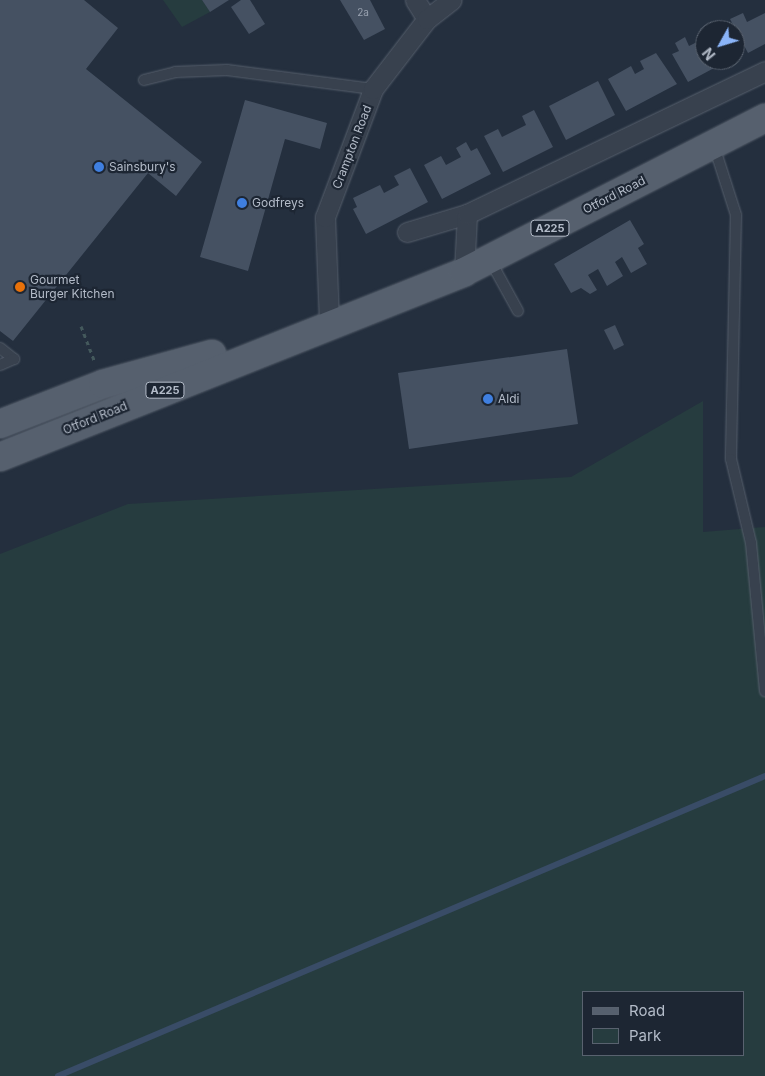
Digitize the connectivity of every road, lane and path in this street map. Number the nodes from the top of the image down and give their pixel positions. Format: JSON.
{"nodes":[{"id":1,"x":415,"y":0,"type":"edge"},
{"id":2,"x":451,"y":0,"type":"edge"},
{"id":3,"x":427,"y":19,"type":"junction"},
{"id":4,"x":765,"y":71,"type":"edge"},
{"id":5,"x":144,"y":80,"type":"dead end"},
{"id":6,"x":373,"y":89,"type":"junction"},
{"id":7,"x":765,"y":118,"type":"edge"},
{"id":8,"x":713,"y":144,"type":"junction"},
{"id":9,"x":467,"y":214,"type":"junction"},
{"id":10,"x":407,"y":232,"type":"dead end"},
{"id":11,"x":489,"y":259,"type":"junction"},
{"id":12,"x":464,"y":272,"type":"junction"},
{"id":13,"x":518,"y":311,"type":"dead end"},
{"id":14,"x":329,"y":322,"type":"junction"},
{"id":15,"x":81,"y":326,"type":"dead end"},
{"id":16,"x":0,"y":348,"type":"edge"},
{"id":17,"x":0,"y":366,"type":"edge"},
{"id":18,"x":103,"y":384,"type":"junction"},
{"id":19,"x":0,"y":424,"type":"edge"},
{"id":20,"x":0,"y":457,"type":"edge"},
{"id":21,"x":765,"y":691,"type":"edge"}],
"edges":[{"from":1,"to":3,"type":"street"},
{"from":2,"to":3,"type":"street","name":"Crampton Road"},
{"from":3,"to":6,"type":"street","name":"Crampton Road"},
{"from":4,"to":9,"type":"street"},
{"from":5,"to":6,"type":"lane"},
{"from":6,"to":14,"type":"street","name":"Crampton Road"},
{"from":7,"to":8,"type":"main road","name":"Otford Road","number":"A225"},
{"from":8,"to":11,"type":"main road","name":"Otford Road","number":"A225"},
{"from":8,"to":21,"type":"lane"},
{"from":9,"to":10,"type":"street"},
{"from":9,"to":12,"type":"street"},
{"from":11,"to":12,"type":"main road","name":"Otford Road","number":"A225"},
{"from":11,"to":13,"type":"lane"},
{"from":12,"to":14,"type":"main road","name":"Otford Road","number":"A225"},
{"from":14,"to":18,"type":"main road","name":"Otford Road","number":"A225"},
{"from":14,"to":20,"type":"main road","name":"Otford Road","number":"A225"},
{"from":15,"to":18,"type":"path"},
{"from":16,"to":17,"type":"lane"},
{"from":18,"to":19,"type":"main road","name":"Otford Road","number":"A225"}]}
